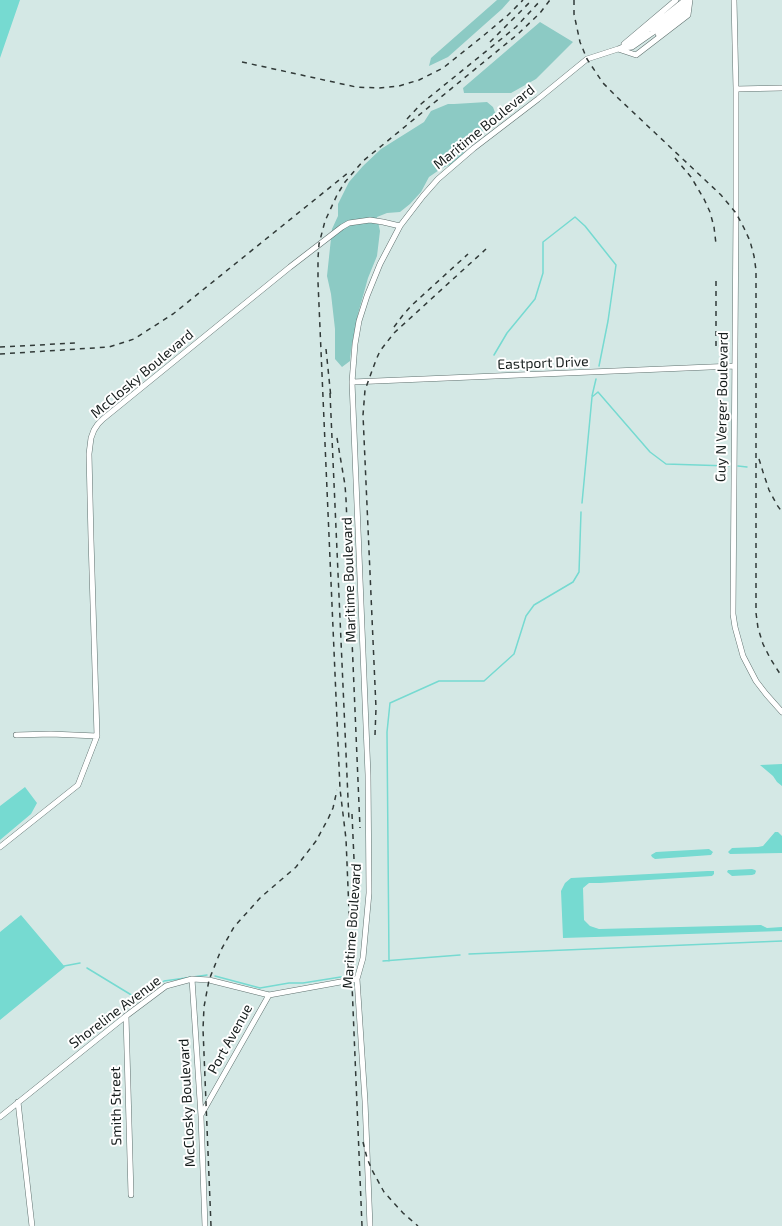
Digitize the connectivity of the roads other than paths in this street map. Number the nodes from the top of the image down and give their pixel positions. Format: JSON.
{"nodes":[{"id":1,"x":676,"y":0,"type":"edge"},
{"id":2,"x":688,"y":0,"type":"edge"},
{"id":3,"x":734,"y":0,"type":"edge"},
{"id":4,"x":618,"y":49,"type":"junction"},
{"id":5,"x":782,"y":88,"type":"edge"},
{"id":6,"x":736,"y":89,"type":"junction"},
{"id":7,"x":400,"y":226,"type":"junction"},
{"id":8,"x":734,"y":366,"type":"junction"},
{"id":9,"x":352,"y":382,"type":"junction"},
{"id":10,"x":782,"y":712,"type":"edge"},
{"id":11,"x":16,"y":735,"type":"dead end"},
{"id":12,"x":97,"y":736,"type":"junction"},
{"id":13,"x":0,"y":847,"type":"edge"},
{"id":14,"x":192,"y":979,"type":"junction"},
{"id":15,"x":357,"y":979,"type":"junction"},
{"id":16,"x":269,"y":995,"type":"junction"},
{"id":17,"x":126,"y":1016,"type":"junction"},
{"id":18,"x":18,"y":1102,"type":"junction"},
{"id":19,"x":200,"y":1116,"type":"junction"},
{"id":20,"x":0,"y":1117,"type":"edge"},
{"id":21,"x":131,"y":1194,"type":"dead end"},
{"id":22,"x":32,"y":1226,"type":"edge"},
{"id":23,"x":205,"y":1226,"type":"edge"},
{"id":24,"x":370,"y":1226,"type":"edge"}],
"edges":[{"from":1,"to":4,"type":"street","name":"Maritime Boulevard"},
{"from":2,"to":4,"type":"street","name":"Maritime Boulevard"},
{"from":2,"to":4,"type":"street","name":"Maritime Boulevard"},
{"from":3,"to":6,"type":"street","name":"Guy N Verger Boulevard"},
{"from":4,"to":7,"type":"street","name":"Maritime Boulevard"},
{"from":5,"to":6,"type":"street"},
{"from":6,"to":8,"type":"street","name":"Guy N Verger Boulevard"},
{"from":7,"to":9,"type":"street","name":"Maritime Boulevard"},
{"from":7,"to":12,"type":"street","name":"McClosky Boulevard"},
{"from":8,"to":9,"type":"street","name":"Eastport Drive"},
{"from":8,"to":10,"type":"street","name":"Guy N Verger Boulevard"},
{"from":9,"to":15,"type":"street","name":"Maritime Boulevard"},
{"from":11,"to":12,"type":"street"},
{"from":12,"to":13,"type":"street","name":"McClosky Boulevard"},
{"from":14,"to":16,"type":"street","name":"Shoreline Avenue"},
{"from":14,"to":17,"type":"street","name":"Shoreline Avenue"},
{"from":14,"to":19,"type":"street","name":"McClosky Boulevard"},
{"from":15,"to":16,"type":"street","name":"Shoreline Avenue"},
{"from":15,"to":24,"type":"street","name":"Maritime Boulevard"},
{"from":16,"to":19,"type":"street","name":"Port Avenue"},
{"from":17,"to":18,"type":"street","name":"Shoreline Avenue"},
{"from":17,"to":21,"type":"street","name":"Smith Street"},
{"from":18,"to":20,"type":"street","name":"Shoreline Avenue"},
{"from":18,"to":22,"type":"street"},
{"from":19,"to":23,"type":"street","name":"McClosky Boulevard"}]}
